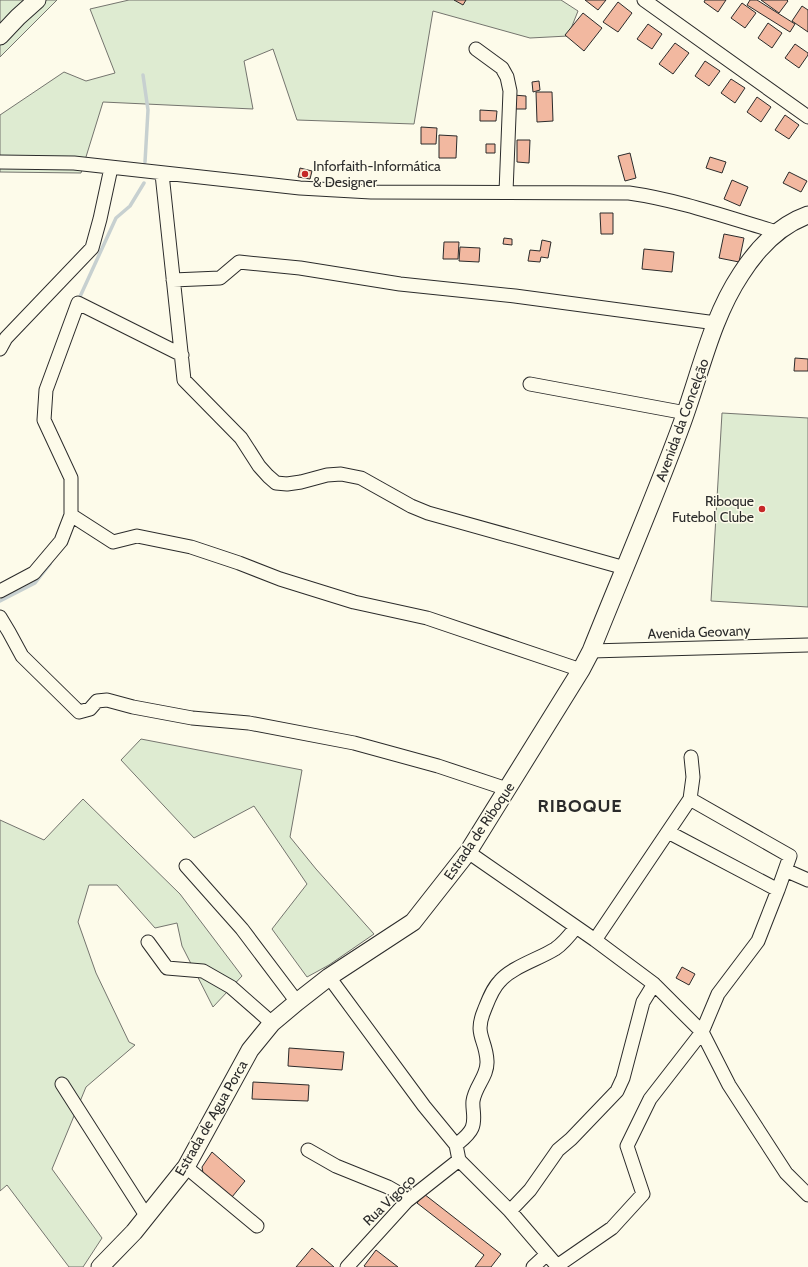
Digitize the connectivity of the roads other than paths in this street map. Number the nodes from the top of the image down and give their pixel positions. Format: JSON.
{"nodes":[{"id":1,"x":37,"y":0,"type":"edge"},
{"id":2,"x":644,"y":0,"type":"edge"},
{"id":3,"x":0,"y":36,"type":"edge"},
{"id":4,"x":476,"y":49,"type":"dead end"},
{"id":5,"x":808,"y":117,"type":"edge"},
{"id":6,"x":0,"y":162,"type":"edge"},
{"id":7,"x":111,"y":168,"type":"junction"},
{"id":8,"x":162,"y":174,"type":"junction"},
{"id":9,"x":506,"y":192,"type":"junction"},
{"id":10,"x":808,"y":215,"type":"edge"},
{"id":11,"x":777,"y":232,"type":"junction"},
{"id":12,"x":173,"y":280,"type":"junction"},
{"id":13,"x":716,"y":323,"type":"junction"},
{"id":14,"x":0,"y":350,"type":"edge"},
{"id":15,"x":182,"y":355,"type":"junction"},
{"id":16,"x":530,"y":384,"type":"dead end"},
{"id":17,"x":686,"y":413,"type":"junction"},
{"id":18,"x":71,"y":515,"type":"junction"},
{"id":19,"x":625,"y":568,"type":"junction"},
{"id":20,"x":0,"y":591,"type":"edge"},
{"id":21,"x":0,"y":616,"type":"edge"},
{"id":22,"x":808,"y":645,"type":"edge"},
{"id":23,"x":591,"y":651,"type":"junction"},
{"id":24,"x":581,"y":670,"type":"junction"},
{"id":25,"x":691,"y":757,"type":"dead end"},
{"id":26,"x":507,"y":789,"type":"junction"},
{"id":27,"x":690,"y":799,"type":"junction"},
{"id":28,"x":668,"y":832,"type":"junction"},
{"id":29,"x":468,"y":852,"type":"junction"},
{"id":30,"x":186,"y":866,"type":"dead end"},
{"id":31,"x":785,"y":870,"type":"junction"},
{"id":32,"x":808,"y":880,"type":"edge"},
{"id":33,"x":778,"y":890,"type":"junction"},
{"id":34,"x":576,"y":928,"type":"junction"},
{"id":35,"x":594,"y":940,"type":"junction"},
{"id":36,"x":148,"y":942,"type":"dead end"},
{"id":37,"x":329,"y":977,"type":"junction"},
{"id":38,"x":654,"y":984,"type":"junction"},
{"id":39,"x":297,"y":1002,"type":"junction"},
{"id":40,"x":272,"y":1023,"type":"junction"},
{"id":41,"x":702,"y":1032,"type":"junction"},
{"id":42,"x":62,"y":1084,"type":"dead end"},
{"id":43,"x":456,"y":1145,"type":"junction"},
{"id":44,"x":308,"y":1150,"type":"dead end"},
{"id":45,"x":459,"y":1160,"type":"junction"},
{"id":46,"x":186,"y":1167,"type":"junction"},
{"id":47,"x":808,"y":1195,"type":"edge"},
{"id":48,"x":407,"y":1201,"type":"junction"},
{"id":49,"x":510,"y":1210,"type":"junction"},
{"id":50,"x":147,"y":1217,"type":"junction"},
{"id":51,"x":257,"y":1226,"type":"dead end"},
{"id":52,"x":547,"y":1254,"type":"junction"},
{"id":53,"x":100,"y":1267,"type":"edge"},
{"id":54,"x":347,"y":1267,"type":"edge"},
{"id":55,"x":532,"y":1267,"type":"edge"},
{"id":56,"x":558,"y":1267,"type":"edge"}],
"edges":[{"from":1,"to":3,"type":"main road"},
{"from":2,"to":5,"type":"street"},
{"from":4,"to":9,"type":"street"},
{"from":6,"to":7,"type":"street"},
{"from":7,"to":8,"type":"street"},
{"from":7,"to":14,"type":"street"},
{"from":8,"to":9,"type":"street"},
{"from":8,"to":12,"type":"street"},
{"from":9,"to":11,"type":"street"},
{"from":10,"to":11,"type":"main road","name":"Avenida da Concelção"},
{"from":11,"to":13,"type":"main road","name":"Avenida da Concelção"},
{"from":12,"to":13,"type":"street"},
{"from":12,"to":15,"type":"street"},
{"from":13,"to":17,"type":"main road","name":"Avenida da Concelção"},
{"from":15,"to":18,"type":"street"},
{"from":15,"to":19,"type":"street"},
{"from":16,"to":17,"type":"street"},
{"from":17,"to":19,"type":"main road","name":"Avenida da Concelção"},
{"from":18,"to":20,"type":"street"},
{"from":18,"to":24,"type":"street"},
{"from":19,"to":23,"type":"main road","name":"Avenida da Concelção"},
{"from":21,"to":26,"type":"street"},
{"from":22,"to":23,"type":"street","name":"Avenida Geovany"},
{"from":23,"to":24,"type":"main road","name":"Estrada de Riboque"},
{"from":24,"to":26,"type":"main road","name":"Estrada de Riboque"},
{"from":25,"to":27,"type":"street"},
{"from":26,"to":29,"type":"main road","name":"Estrada de Riboque"},
{"from":27,"to":28,"type":"street"},
{"from":27,"to":31,"type":"street"},
{"from":28,"to":33,"type":"street"},
{"from":28,"to":35,"type":"street"},
{"from":29,"to":34,"type":"street"},
{"from":29,"to":37,"type":"main road","name":"Estrada de Riboque"},
{"from":30,"to":39,"type":"street"},
{"from":31,"to":32,"type":"street"},
{"from":31,"to":33,"type":"street"},
{"from":33,"to":41,"type":"street"},
{"from":34,"to":35,"type":"street"},
{"from":34,"to":43,"type":"street"},
{"from":35,"to":38,"type":"street"},
{"from":36,"to":40,"type":"street"},
{"from":37,"to":39,"type":"main road","name":"Estrada de Agua Porca"},
{"from":37,"to":43,"type":"street"},
{"from":38,"to":41,"type":"street"},
{"from":38,"to":49,"type":"street"},
{"from":39,"to":40,"type":"main road","name":"Estrada de Agua Porca"},
{"from":40,"to":46,"type":"main road","name":"Estrada de Agua Porca"},
{"from":41,"to":47,"type":"street"},
{"from":41,"to":56,"type":"street"},
{"from":42,"to":50,"type":"street"},
{"from":43,"to":45,"type":"street"},
{"from":44,"to":48,"type":"street"},
{"from":45,"to":48,"type":"street","name":"Rua Vigoço"},
{"from":45,"to":49,"type":"street"},
{"from":46,"to":50,"type":"main road","name":"Estrada de Agua Porca"},
{"from":46,"to":51,"type":"street"},
{"from":48,"to":54,"type":"street","name":"Rua Vigoço"},
{"from":49,"to":52,"type":"street"},
{"from":50,"to":53,"type":"main road","name":"Estrada de Agua Porca"},
{"from":52,"to":55,"type":"street"},
{"from":52,"to":56,"type":"street"}]}
